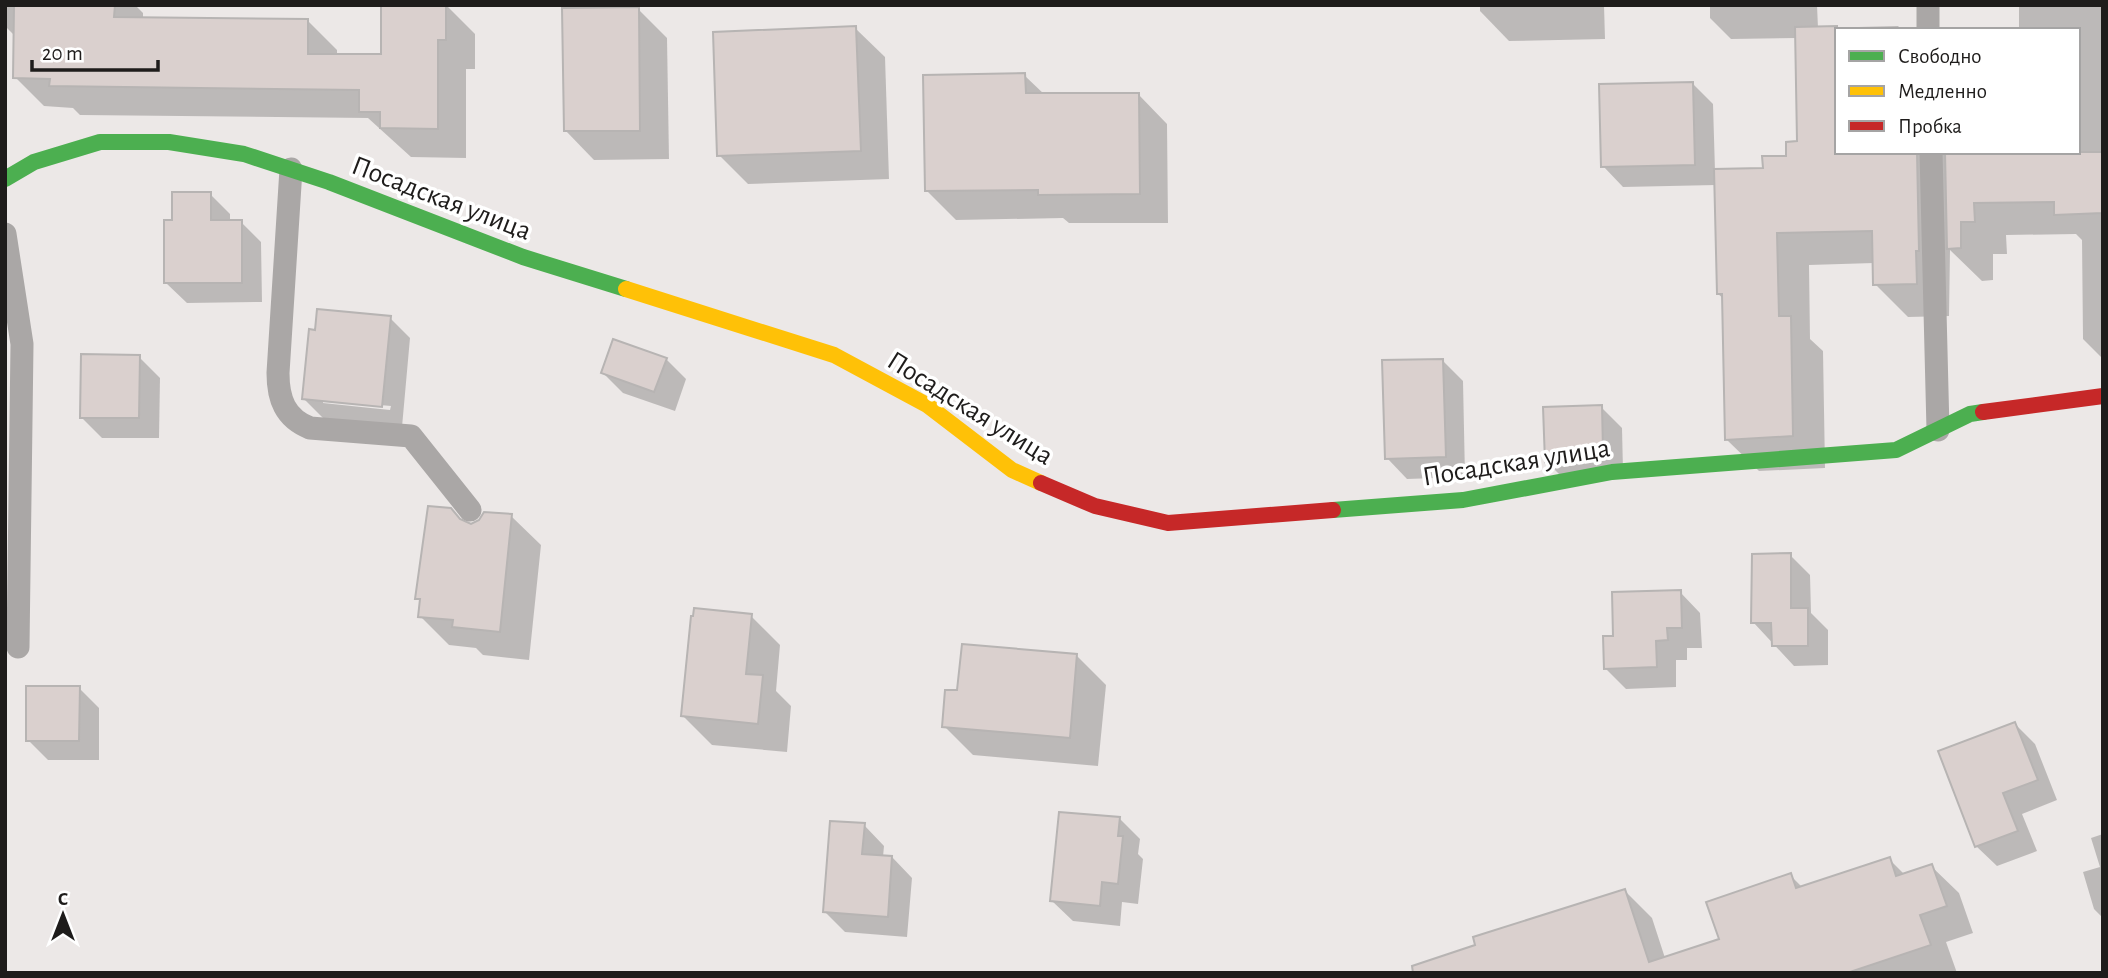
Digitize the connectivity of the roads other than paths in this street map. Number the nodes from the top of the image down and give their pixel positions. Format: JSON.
{"nodes":[{"id":1,"x":1928,"y":5,"type":"edge"},
{"id":2,"x":1928,"y":28,"type":"edge"},
{"id":3,"x":1931,"y":154,"type":"edge"},
{"id":4,"x":290,"y":169,"type":"junction"},
{"id":5,"x":5,"y":178,"type":"edge"},
{"id":6,"x":5,"y":234,"type":"edge"},
{"id":7,"x":2103,"y":396,"type":"edge"},
{"id":8,"x":1938,"y":430,"type":"junction"},
{"id":9,"x":470,"y":510,"type":"dead end"},
{"id":10,"x":18,"y":647,"type":"dead end"}],
"edges":[{"from":1,"to":2,"type":"lane"},
{"from":3,"to":8,"type":"lane"},
{"from":4,"to":5,"type":"street","name":"Посадская улица"},
{"from":4,"to":8,"type":"street","name":"Посадская улица"},
{"from":4,"to":9,"type":"lane"},
{"from":6,"to":10,"type":"lane"},
{"from":7,"to":8,"type":"street","name":"Посадская улица"}]}
